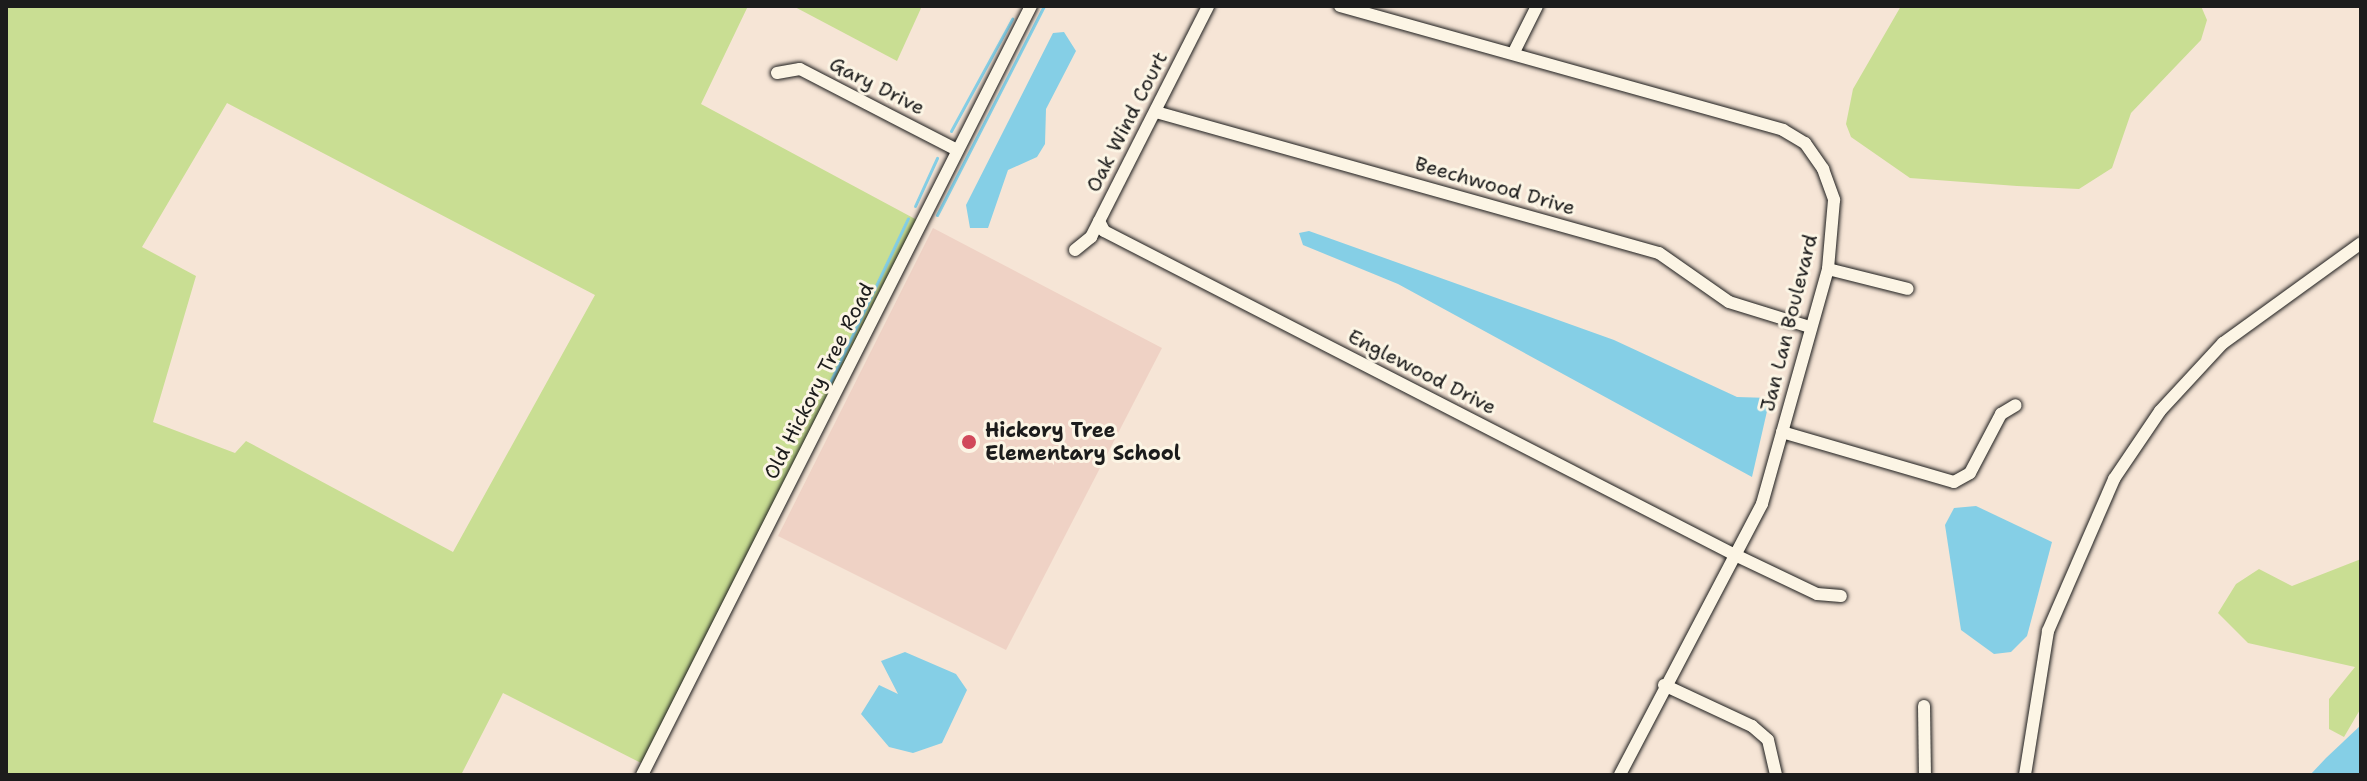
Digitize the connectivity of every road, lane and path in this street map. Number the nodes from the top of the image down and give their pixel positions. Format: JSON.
{"nodes":[{"id":1,"x":1031,"y":6,"type":"edge"},
{"id":2,"x":1208,"y":6,"type":"edge"},
{"id":3,"x":1340,"y":6,"type":"edge"},
{"id":4,"x":1537,"y":6,"type":"edge"},
{"id":5,"x":1514,"y":52,"type":"junction"},
{"id":6,"x":777,"y":73,"type":"dead end"},
{"id":7,"x":1156,"y":112,"type":"junction"},
{"id":8,"x":957,"y":150,"type":"junction"},
{"id":9,"x":1099,"y":221,"type":"junction"},
{"id":10,"x":2361,"y":243,"type":"edge"},
{"id":11,"x":1075,"y":250,"type":"dead end"},
{"id":12,"x":1828,"y":269,"type":"junction"},
{"id":13,"x":1908,"y":289,"type":"dead end"},
{"id":14,"x":1810,"y":327,"type":"junction"},
{"id":15,"x":2016,"y":405,"type":"dead end"},
{"id":16,"x":1782,"y":432,"type":"junction"},
{"id":17,"x":1731,"y":553,"type":"junction"},
{"id":18,"x":1841,"y":596,"type":"dead end"},
{"id":19,"x":1664,"y":685,"type":"junction"},
{"id":20,"x":1924,"y":706,"type":"dead end"},
{"id":21,"x":642,"y":775,"type":"edge"},
{"id":22,"x":1620,"y":775,"type":"edge"},
{"id":23,"x":1776,"y":775,"type":"edge"},
{"id":24,"x":1925,"y":775,"type":"edge"},
{"id":25,"x":2025,"y":775,"type":"edge"}],
"edges":[{"from":1,"to":8,"type":"street","name":"Old Hickory Tree Road"},
{"from":2,"to":7,"type":"street","name":"Oak Wind Court"},
{"from":3,"to":5,"type":"street","name":"Jan Lan Boulevard"},
{"from":4,"to":5,"type":"street"},
{"from":5,"to":12,"type":"street","name":"Jan Lan Boulevard"},
{"from":6,"to":8,"type":"street","name":"Gary Drive"},
{"from":7,"to":9,"type":"street","name":"Oak Wind Court"},
{"from":7,"to":14,"type":"street","name":"Beechwood Drive"},
{"from":8,"to":21,"type":"street","name":"Old Hickory Tree Road"},
{"from":9,"to":11,"type":"street","name":"Oak Wind Court"},
{"from":9,"to":17,"type":"street","name":"Englewood Drive"},
{"from":10,"to":25,"type":"street"},
{"from":12,"to":13,"type":"street"},
{"from":12,"to":14,"type":"street","name":"Jan Lan Boulevard"},
{"from":14,"to":16,"type":"street","name":"Jan Lan Boulevard"},
{"from":15,"to":16,"type":"street"},
{"from":16,"to":17,"type":"street","name":"Jan Lan Boulevard"},
{"from":17,"to":18,"type":"street","name":"Englewood Drive"},
{"from":17,"to":19,"type":"street","name":"Jan Lan Boulevard"},
{"from":19,"to":22,"type":"street","name":"Jan Lan Boulevard"},
{"from":19,"to":23,"type":"street"},
{"from":20,"to":24,"type":"street"}]}
